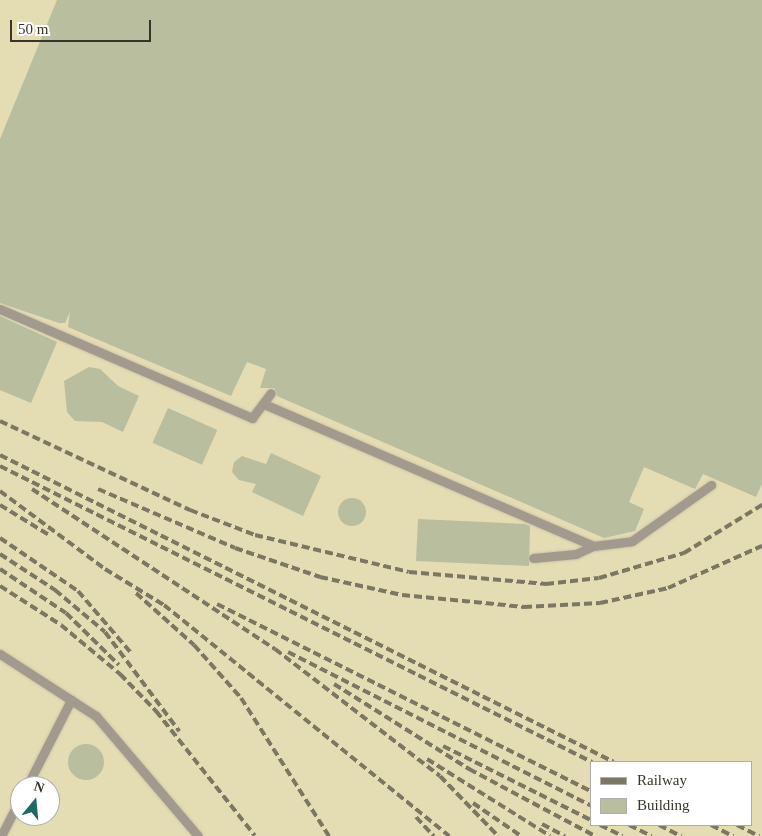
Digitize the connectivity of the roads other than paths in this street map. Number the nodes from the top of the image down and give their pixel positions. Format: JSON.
{"nodes":[{"id":1,"x":0,"y":309,"type":"edge"},
{"id":2,"x":272,"y":394,"type":"dead end"},
{"id":3,"x":264,"y":404,"type":"junction"},
{"id":4,"x":711,"y":485,"type":"dead end"},
{"id":5,"x":593,"y":546,"type":"junction"},
{"id":6,"x":533,"y":558,"type":"dead end"},
{"id":7,"x":0,"y":654,"type":"edge"},
{"id":8,"x":71,"y":700,"type":"junction"},
{"id":9,"x":32,"y":776,"type":"edge"},
{"id":10,"x":10,"y":818,"type":"edge"},
{"id":11,"x":0,"y":836,"type":"edge"},
{"id":12,"x":198,"y":836,"type":"edge"}],
"edges":[{"from":1,"to":3,"type":"lane"},
{"from":2,"to":3,"type":"lane"},
{"from":3,"to":5,"type":"lane"},
{"from":4,"to":5,"type":"lane"},
{"from":5,"to":6,"type":"lane"},
{"from":7,"to":8,"type":"lane"},
{"from":8,"to":9,"type":"lane"},
{"from":8,"to":12,"type":"lane"},
{"from":10,"to":11,"type":"lane"}]}
